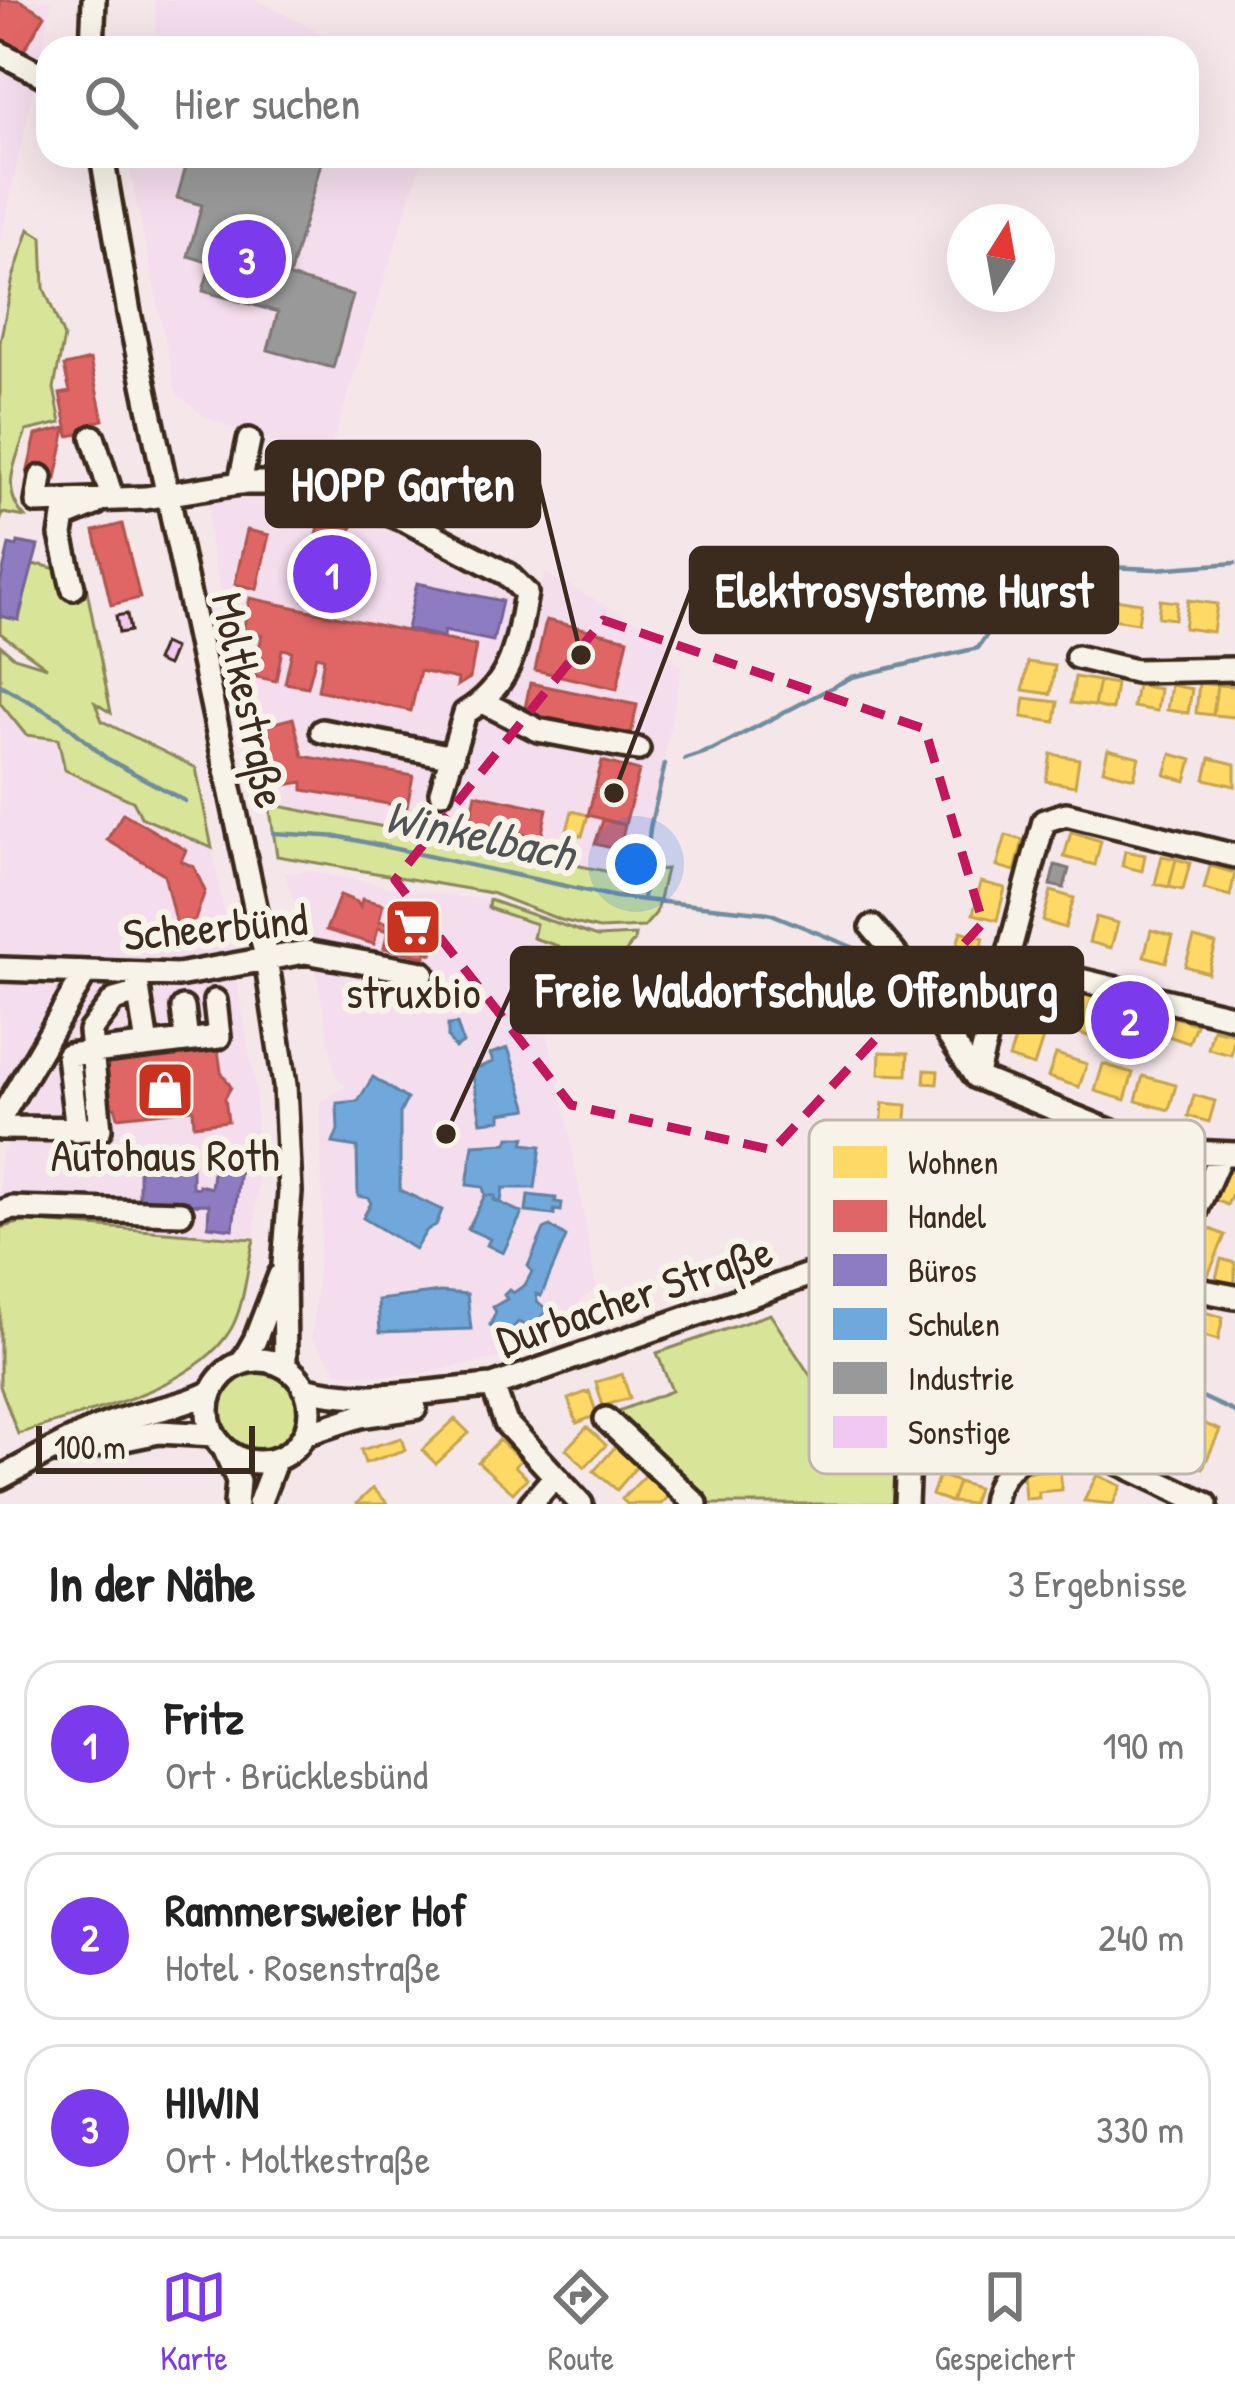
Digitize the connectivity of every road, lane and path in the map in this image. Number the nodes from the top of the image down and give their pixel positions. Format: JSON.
{"nodes":[{"id":1,"x":94,"y":0,"type":"edge"},
{"id":2,"x":92,"y":36,"type":"edge"},
{"id":3,"x":0,"y":53,"type":"edge"},
{"id":4,"x":36,"y":72,"type":"edge"},
{"id":5,"x":104,"y":168,"type":"edge"},
{"id":6,"x":93,"y":436,"type":"dead end"},
{"id":7,"x":249,"y":440,"type":"dead end"},
{"id":8,"x":41,"y":477,"type":"dead end"},
{"id":9,"x":240,"y":483,"type":"junction"},
{"id":10,"x":167,"y":496,"type":"junction"},
{"id":11,"x":112,"y":497,"type":"junction"},
{"id":12,"x":73,"y":588,"type":"dead end"},
{"id":13,"x":1077,"y":657,"type":"dead end"},
{"id":14,"x":1235,"y":669,"type":"edge"},
{"id":15,"x":483,"y":702,"type":"junction"},
{"id":16,"x":322,"y":731,"type":"dead end"},
{"id":17,"x":638,"y":749,"type":"dead end"},
{"id":18,"x":452,"y":757,"type":"junction"},
{"id":19,"x":441,"y":792,"type":"dead end"},
{"id":20,"x":1235,"y":856,"type":"edge"},
{"id":21,"x":872,"y":927,"type":"dead end"},
{"id":22,"x":266,"y":958,"type":"junction"},
{"id":23,"x":1009,"y":963,"type":"junction"},
{"id":24,"x":0,"y":969,"type":"edge"},
{"id":25,"x":423,"y":973,"type":"dead end"},
{"id":26,"x":84,"y":975,"type":"junction"},
{"id":27,"x":138,"y":984,"type":"junction"},
{"id":28,"x":215,"y":1001,"type":"dead end"},
{"id":29,"x":183,"y":1008,"type":"dead end"},
{"id":30,"x":1235,"y":1017,"type":"edge"},
{"id":31,"x":187,"y":1041,"type":"junction"},
{"id":32,"x":147,"y":1045,"type":"junction"},
{"id":33,"x":89,"y":1052,"type":"junction"},
{"id":34,"x":976,"y":1077,"type":"junction"},
{"id":35,"x":0,"y":1119,"type":"edge"},
{"id":36,"x":1082,"y":1120,"type":"edge"},
{"id":37,"x":0,"y":1128,"type":"edge"},
{"id":38,"x":1228,"y":1154,"type":"edge"},
{"id":39,"x":1205,"y":1200,"type":"edge"},
{"id":40,"x":0,"y":1212,"type":"edge"},
{"id":41,"x":181,"y":1213,"type":"dead end"},
{"id":42,"x":284,"y":1264,"type":"junction"},
{"id":43,"x":809,"y":1276,"type":"edge"},
{"id":44,"x":1205,"y":1291,"type":"edge"},
{"id":45,"x":1235,"y":1297,"type":"edge"},
{"id":46,"x":242,"y":1363,"type":"junction"},
{"id":47,"x":285,"y":1367,"type":"junction"},
{"id":48,"x":490,"y":1386,"type":"junction"},
{"id":49,"x":304,"y":1388,"type":"junction"},
{"id":50,"x":211,"y":1392,"type":"junction"},
{"id":51,"x":606,"y":1419,"type":"dead end"},
{"id":52,"x":305,"y":1434,"type":"junction"},
{"id":53,"x":219,"y":1441,"type":"junction"},
{"id":54,"x":44,"y":1456,"type":"junction"},
{"id":55,"x":276,"y":1459,"type":"junction"},
{"id":56,"x":907,"y":1474,"type":"edge"},
{"id":57,"x":1008,"y":1474,"type":"edge"},
{"id":58,"x":1143,"y":1474,"type":"edge"},
{"id":59,"x":556,"y":1476,"type":"junction"},
{"id":60,"x":0,"y":1478,"type":"edge"},
{"id":61,"x":236,"y":1504,"type":"edge"},
{"id":62,"x":259,"y":1504,"type":"edge"},
{"id":63,"x":531,"y":1504,"type":"edge"},
{"id":64,"x":581,"y":1504,"type":"edge"},
{"id":65,"x":696,"y":1504,"type":"edge"},
{"id":66,"x":905,"y":1504,"type":"edge"},
{"id":67,"x":993,"y":1504,"type":"edge"},
{"id":68,"x":1206,"y":1504,"type":"edge"}],
"edges":[{"from":1,"to":2,"type":"street"},
{"from":3,"to":4,"type":"street"},
{"from":5,"to":10,"type":"street","name":"Moltkestraße"},
{"from":6,"to":11,"type":"street"},
{"from":7,"to":9,"type":"street"},
{"from":8,"to":11,"type":"street"},
{"from":9,"to":10,"type":"street"},
{"from":9,"to":15,"type":"street"},
{"from":10,"to":11,"type":"street"},
{"from":10,"to":22,"type":"street","name":"Moltkestraße"},
{"from":11,"to":12,"type":"street"},
{"from":13,"to":14,"type":"street"},
{"from":15,"to":17,"type":"street"},
{"from":15,"to":18,"type":"street"},
{"from":16,"to":18,"type":"street"},
{"from":18,"to":19,"type":"street"},
{"from":20,"to":23,"type":"street"},
{"from":21,"to":34,"type":"street"},
{"from":22,"to":25,"type":"street","name":"Scheerbünd"},
{"from":22,"to":27,"type":"street","name":"Scheerbünd"},
{"from":22,"to":42,"type":"street","name":"Moltkestraße"},
{"from":23,"to":30,"type":"street"},
{"from":23,"to":34,"type":"street"},
{"from":24,"to":26,"type":"street","name":"Scheerbünd"},
{"from":26,"to":27,"type":"street","name":"Scheerbünd"},
{"from":26,"to":35,"type":"street","name":"Scheerbünd"},
{"from":27,"to":32,"type":"street"},
{"from":27,"to":33,"type":"street"},
{"from":28,"to":31,"type":"street"},
{"from":29,"to":31,"type":"street"},
{"from":31,"to":32,"type":"street"},
{"from":32,"to":33,"type":"street"},
{"from":33,"to":37,"type":"street"},
{"from":34,"to":36,"type":"street"},
{"from":38,"to":39,"type":"street"},
{"from":40,"to":41,"type":"street"},
{"from":42,"to":46,"type":"street","name":"Moltkestraße"},
{"from":42,"to":47,"type":"street","name":"Moltkestraße"},
{"from":43,"to":48,"type":"street","name":"Durbacher Straße"},
{"from":44,"to":45,"type":"street","name":"Durbacher Straße"},
{"from":46,"to":47,"type":"street"},
{"from":46,"to":50,"type":"street"},
{"from":47,"to":49,"type":"street"},
{"from":48,"to":49,"type":"street","name":"Durbacher Straße"},
{"from":48,"to":52,"type":"street","name":"Durbacher Straße"},
{"from":48,"to":59,"type":"street"},
{"from":49,"to":52,"type":"street"},
{"from":50,"to":53,"type":"street"},
{"from":50,"to":54,"type":"street"},
{"from":51,"to":65,"type":"street"},
{"from":52,"to":55,"type":"street"},
{"from":53,"to":54,"type":"street"},
{"from":53,"to":55,"type":"street"},
{"from":53,"to":61,"type":"street"},
{"from":54,"to":60,"type":"street"},
{"from":55,"to":62,"type":"street"},
{"from":56,"to":66,"type":"street"},
{"from":57,"to":67,"type":"street"},
{"from":58,"to":68,"type":"street"},
{"from":59,"to":63,"type":"street"},
{"from":59,"to":64,"type":"street"}]}
